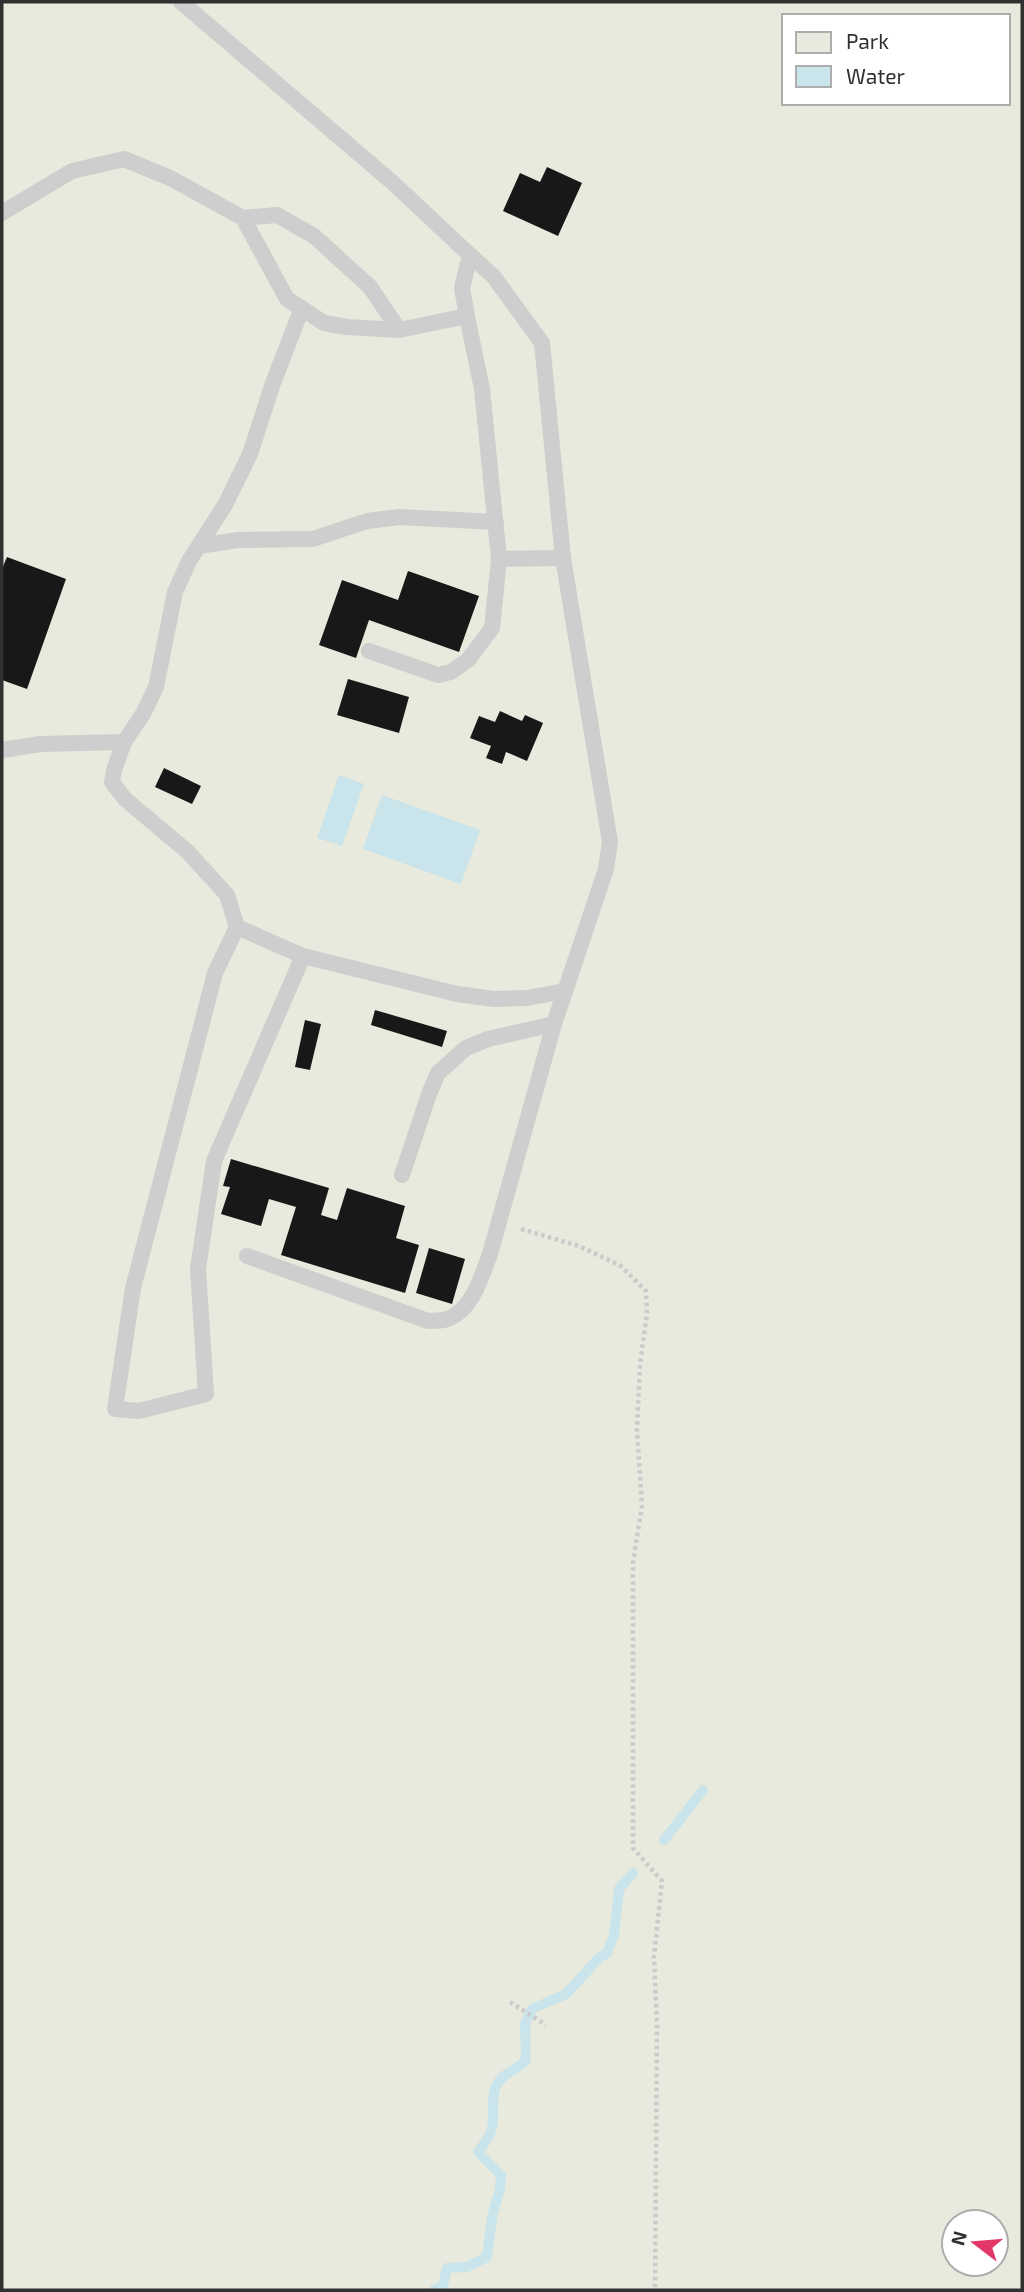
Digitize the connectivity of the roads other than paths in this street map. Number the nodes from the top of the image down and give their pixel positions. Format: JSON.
{"nodes":[{"id":1,"x":181,"y":2,"type":"edge"},
{"id":2,"x":2,"y":213,"type":"edge"},
{"id":3,"x":243,"y":218,"type":"junction"},
{"id":4,"x":470,"y":255,"type":"junction"},
{"id":5,"x":302,"y":309,"type":"junction"},
{"id":6,"x":467,"y":316,"type":"junction"},
{"id":7,"x":399,"y":330,"type":"junction"},
{"id":8,"x":496,"y":522,"type":"junction"},
{"id":9,"x":199,"y":546,"type":"junction"},
{"id":10,"x":563,"y":558,"type":"junction"},
{"id":11,"x":499,"y":559,"type":"junction"},
{"id":12,"x":369,"y":651,"type":"dead end"},
{"id":13,"x":124,"y":742,"type":"junction"},
{"id":14,"x":2,"y":750,"type":"edge"},
{"id":15,"x":237,"y":928,"type":"junction"},
{"id":16,"x":303,"y":956,"type":"junction"},
{"id":17,"x":565,"y":991,"type":"junction"},
{"id":18,"x":554,"y":1024,"type":"junction"},
{"id":19,"x":402,"y":1175,"type":"dead end"},
{"id":20,"x":247,"y":1256,"type":"dead end"}],
"edges":[{"from":1,"to":4,"type":"lane"},
{"from":2,"to":3,"type":"lane"},
{"from":3,"to":5,"type":"lane"},
{"from":3,"to":7,"type":"lane"},
{"from":4,"to":6,"type":"lane"},
{"from":4,"to":10,"type":"lane"},
{"from":5,"to":7,"type":"lane"},
{"from":5,"to":9,"type":"lane"},
{"from":6,"to":7,"type":"lane"},
{"from":6,"to":8,"type":"lane"},
{"from":8,"to":9,"type":"lane"},
{"from":8,"to":11,"type":"lane"},
{"from":9,"to":13,"type":"lane"},
{"from":10,"to":11,"type":"lane"},
{"from":10,"to":17,"type":"lane"},
{"from":11,"to":12,"type":"lane"},
{"from":13,"to":14,"type":"lane"},
{"from":13,"to":15,"type":"lane"},
{"from":15,"to":16,"type":"lane"},
{"from":15,"to":16,"type":"lane"},
{"from":16,"to":17,"type":"lane"},
{"from":17,"to":18,"type":"lane"},
{"from":18,"to":19,"type":"lane"},
{"from":18,"to":20,"type":"lane"}]}
